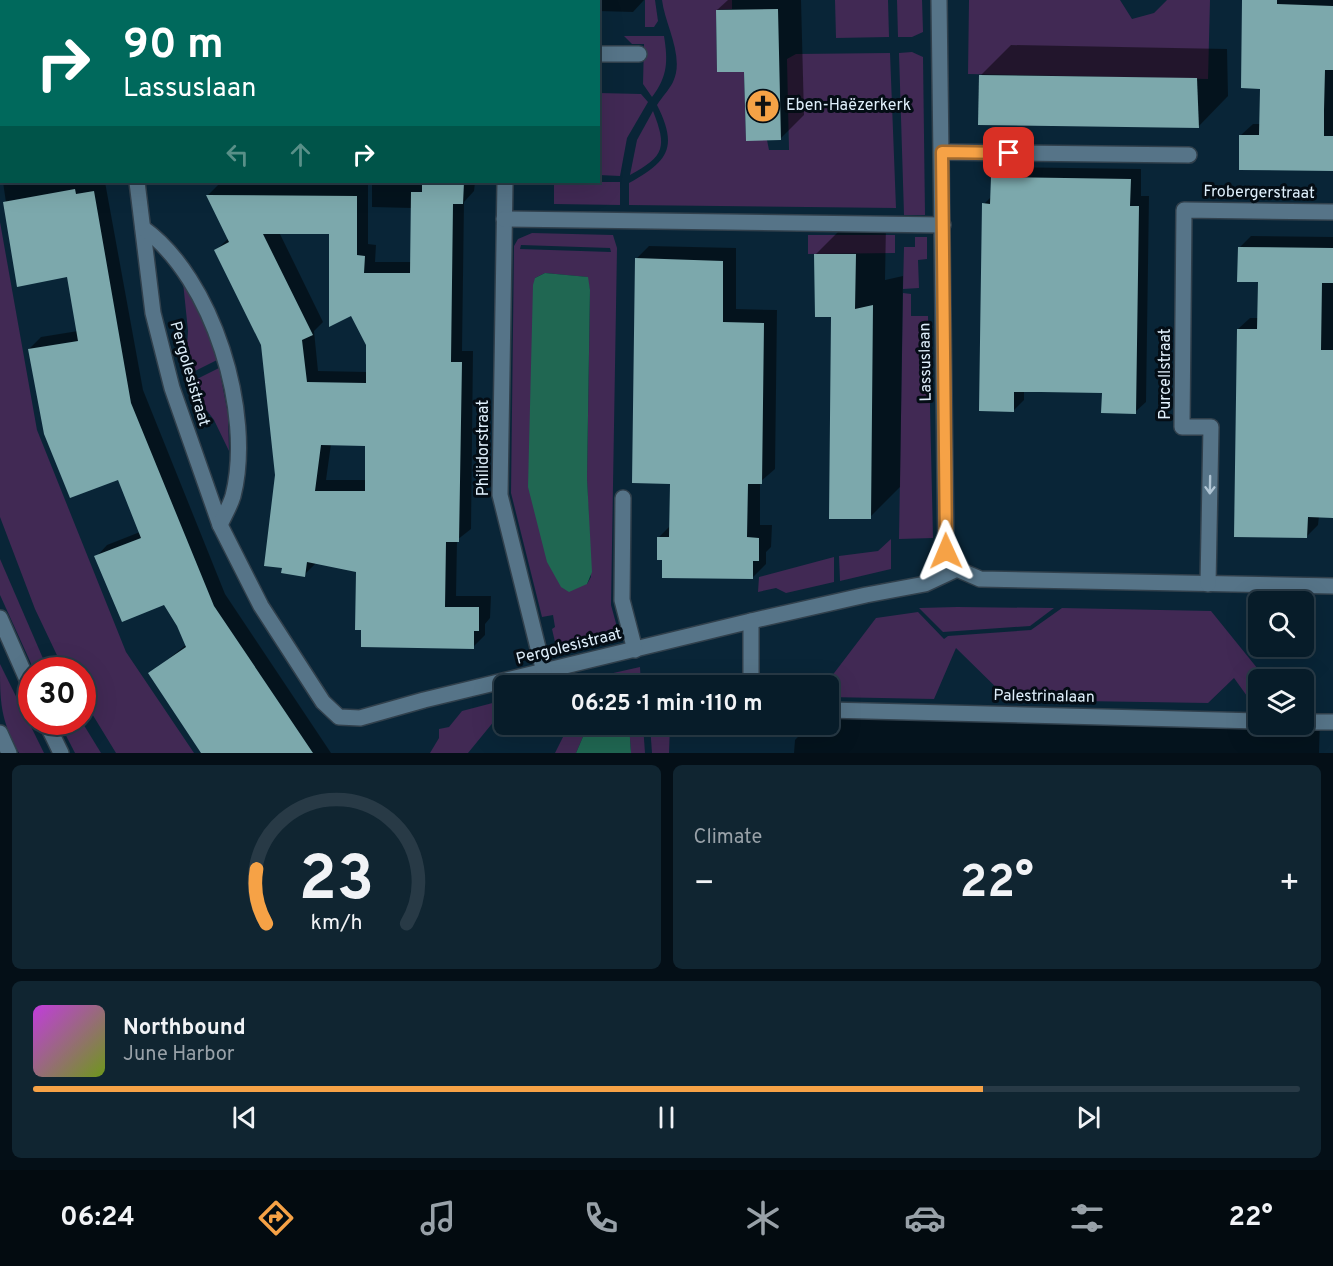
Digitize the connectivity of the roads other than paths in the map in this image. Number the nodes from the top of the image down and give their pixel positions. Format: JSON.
{"nodes":[{"id":1,"x":939,"y":0,"type":"edge"},
{"id":2,"x":600,"y":54,"type":"edge"},
{"id":3,"x":639,"y":54,"type":"dead end"},
{"id":4,"x":942,"y":152,"type":"junction"},
{"id":5,"x":1189,"y":155,"type":"dead end"},
{"id":6,"x":137,"y":183,"type":"edge"},
{"id":7,"x":505,"y":183,"type":"edge"},
{"id":8,"x":1184,"y":210,"type":"joint"},
{"id":9,"x":1333,"y":212,"type":"edge"},
{"id":10,"x":504,"y":219,"type":"junction"},
{"id":11,"x":943,"y":225,"type":"junction"},
{"id":12,"x":143,"y":228,"type":"junction"},
{"id":13,"x":623,"y":498,"type":"dead end"},
{"id":14,"x":220,"y":525,"type":"junction"},
{"id":15,"x":957,"y":569,"type":"junction"},
{"id":16,"x":1208,"y":584,"type":"junction"},
{"id":17,"x":1333,"y":586,"type":"edge"},
{"id":18,"x":0,"y":618,"type":"edge"},
{"id":19,"x":751,"y":621,"type":"junction"},
{"id":20,"x":635,"y":650,"type":"junction"},
{"id":21,"x":18,"y":659,"type":"edge"},
{"id":22,"x":544,"y":672,"type":"junction"},
{"id":23,"x":751,"y":675,"type":"edge"},
{"id":24,"x":839,"y":710,"type":"edge"},
{"id":25,"x":1248,"y":721,"type":"edge"},
{"id":26,"x":1314,"y":722,"type":"edge"},
{"id":27,"x":1333,"y":722,"type":"edge"},
{"id":28,"x":0,"y":733,"type":"edge"},
{"id":29,"x":52,"y":735,"type":"edge"},
{"id":30,"x":9,"y":753,"type":"edge"},
{"id":31,"x":61,"y":753,"type":"edge"}],
"edges":[{"from":1,"to":4,"type":"street","name":"Lassuslaan"},
{"from":2,"to":3,"type":"street"},
{"from":4,"to":5,"type":"street"},
{"from":4,"to":11,"type":"street","name":"Lassuslaan"},
{"from":6,"to":12,"type":"street","name":"Pergolesistraat"},
{"from":7,"to":10,"type":"street","name":"Philidorstraat"},
{"from":8,"to":9,"type":"street","name":"Frobergerstraat"},
{"from":8,"to":16,"type":"street","name":"Purcellstraat","one_way":true},
{"from":10,"to":11,"type":"street"},
{"from":10,"to":22,"type":"street","name":"Philidorstraat"},
{"from":11,"to":15,"type":"street","name":"Lassuslaan"},
{"from":12,"to":14,"type":"street","name":"Pergolesistraat"},
{"from":12,"to":14,"type":"street","name":"Pergolesistraat"},
{"from":13,"to":20,"type":"street"},
{"from":14,"to":22,"type":"street","name":"Pergolesistraat"},
{"from":15,"to":16,"type":"street"},
{"from":15,"to":19,"type":"street","name":"Pergolesistraat"},
{"from":16,"to":17,"type":"street"},
{"from":18,"to":21,"type":"street"},
{"from":19,"to":20,"type":"street","name":"Pergolesistraat"},
{"from":19,"to":23,"type":"street"},
{"from":20,"to":22,"type":"street","name":"Pergolesistraat"},
{"from":24,"to":25,"type":"street","name":"Palestrinalaan"},
{"from":26,"to":27,"type":"street"},
{"from":28,"to":30,"type":"street"},
{"from":29,"to":31,"type":"street"}]}
